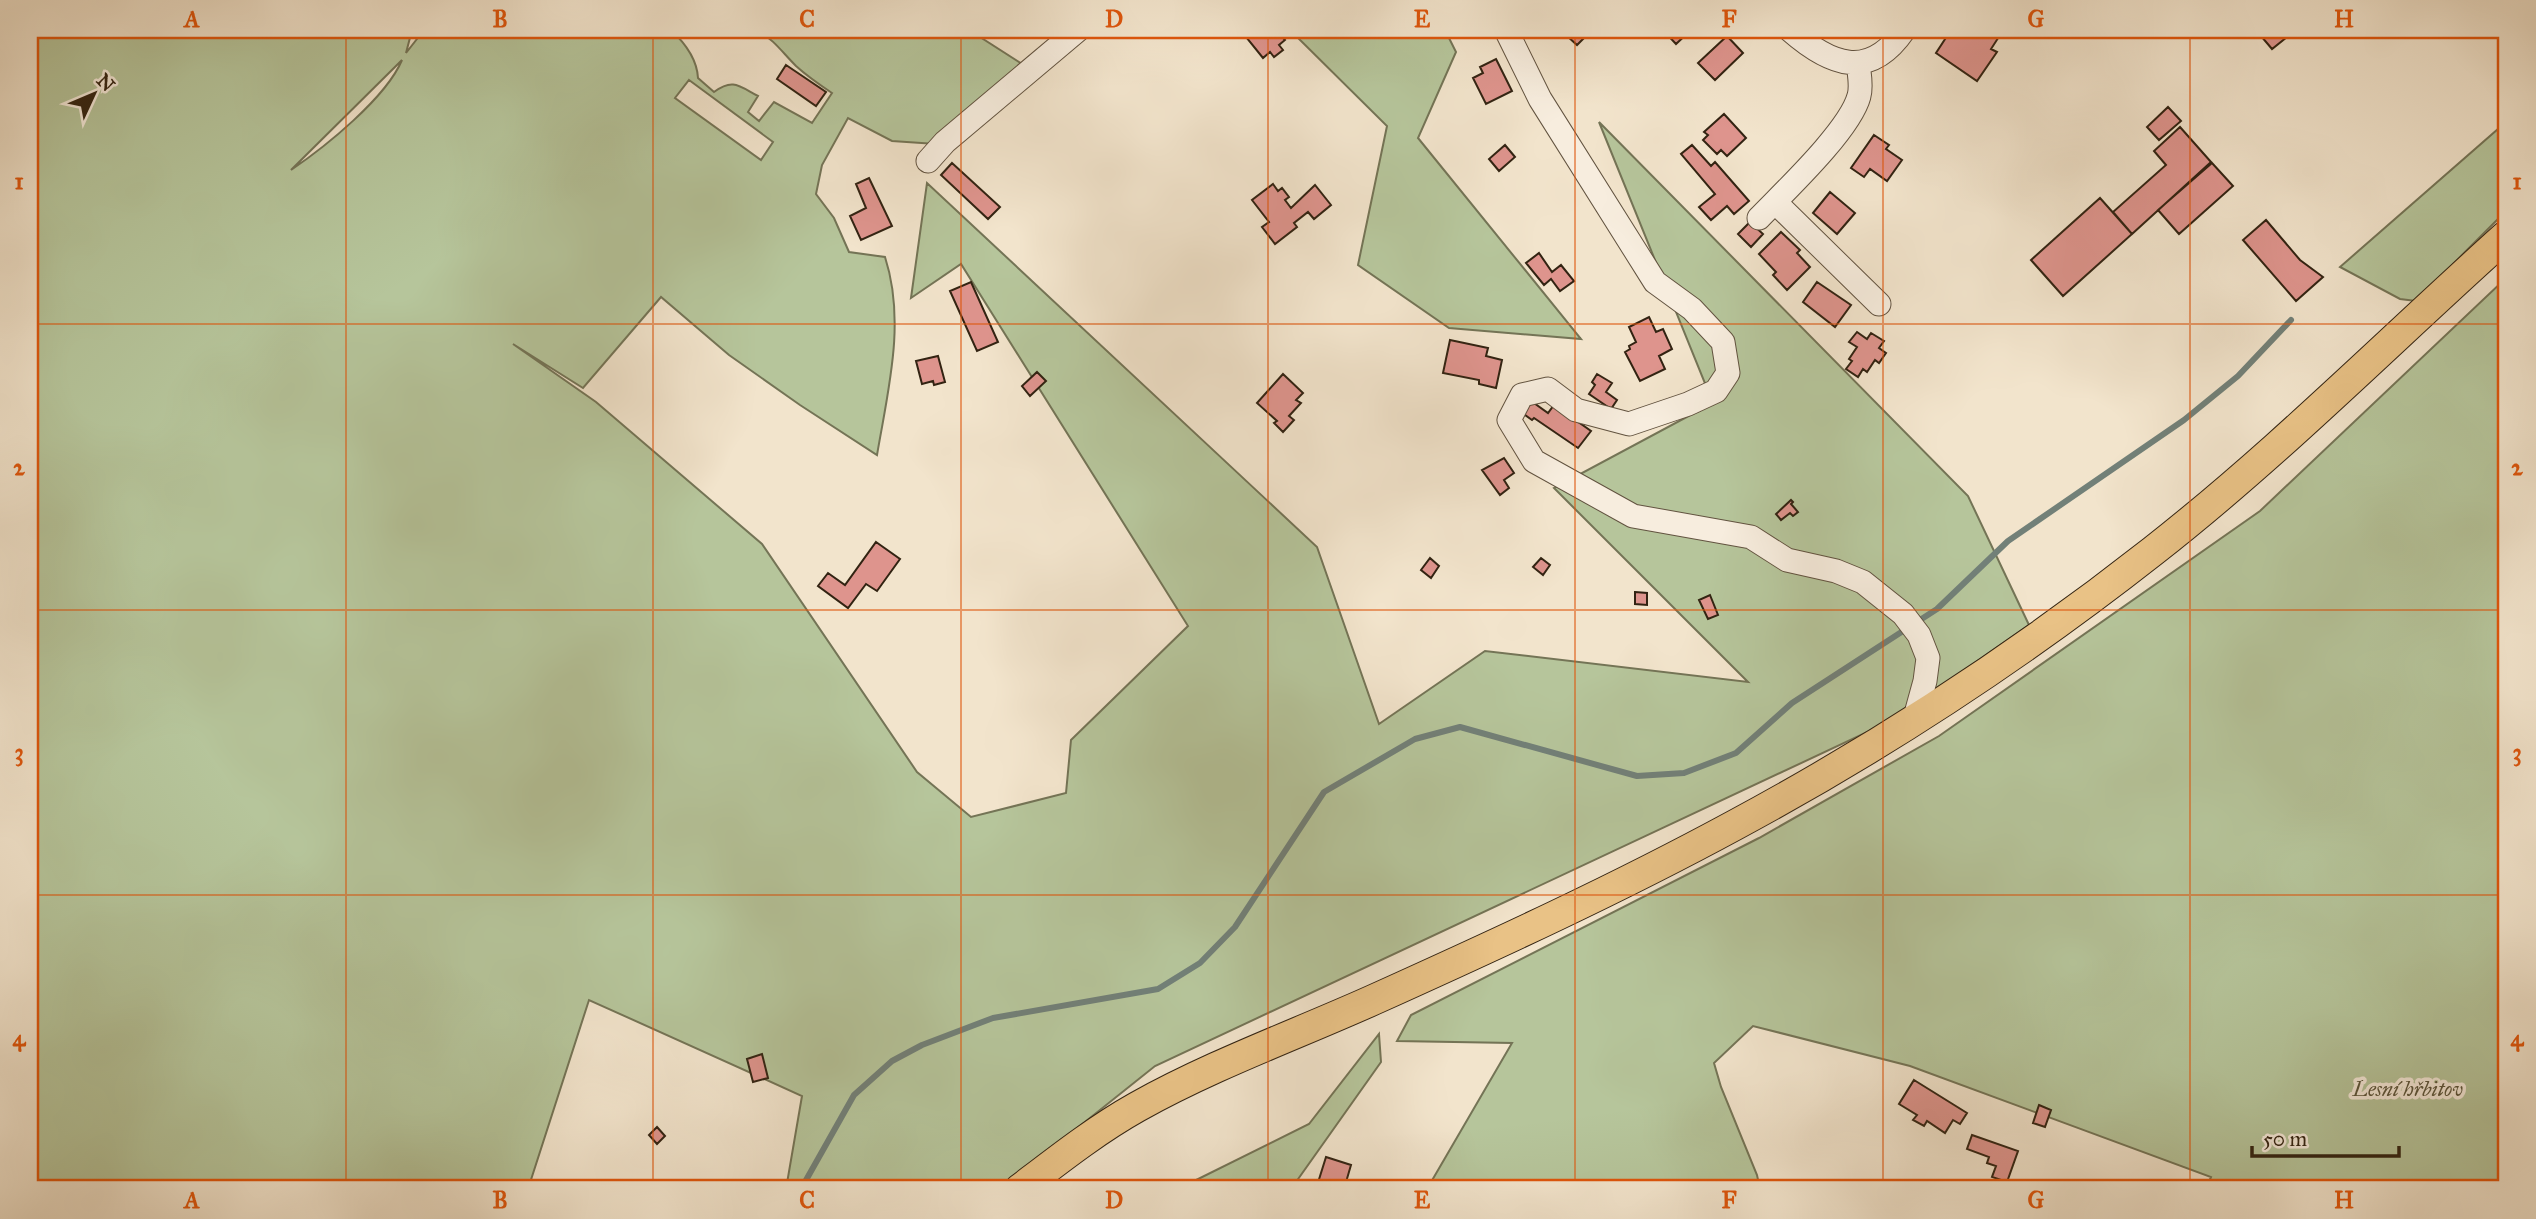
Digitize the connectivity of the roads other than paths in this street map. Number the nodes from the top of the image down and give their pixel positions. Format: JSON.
{"nodes":[{"id":1,"x":1078,"y":30,"type":"edge"},
{"id":2,"x":1506,"y":30,"type":"edge"},
{"id":3,"x":1790,"y":30,"type":"edge"},
{"id":4,"x":1904,"y":30,"type":"edge"},
{"id":5,"x":1858,"y":63,"type":"junction"},
{"id":6,"x":928,"y":161,"type":"dead end"},
{"id":7,"x":2506,"y":236,"type":"edge"},
{"id":8,"x":1879,"y":304,"type":"dead end"},
{"id":9,"x":1914,"y":721,"type":"junction"},
{"id":10,"x":1020,"y":1189,"type":"edge"}],
"edges":[{"from":1,"to":6,"type":"street"},
{"from":2,"to":9,"type":"street"},
{"from":3,"to":5,"type":"street"},
{"from":4,"to":5,"type":"street"},
{"from":5,"to":8,"type":"street"},
{"from":7,"to":9,"type":"main road"},
{"from":9,"to":10,"type":"main road"}]}
